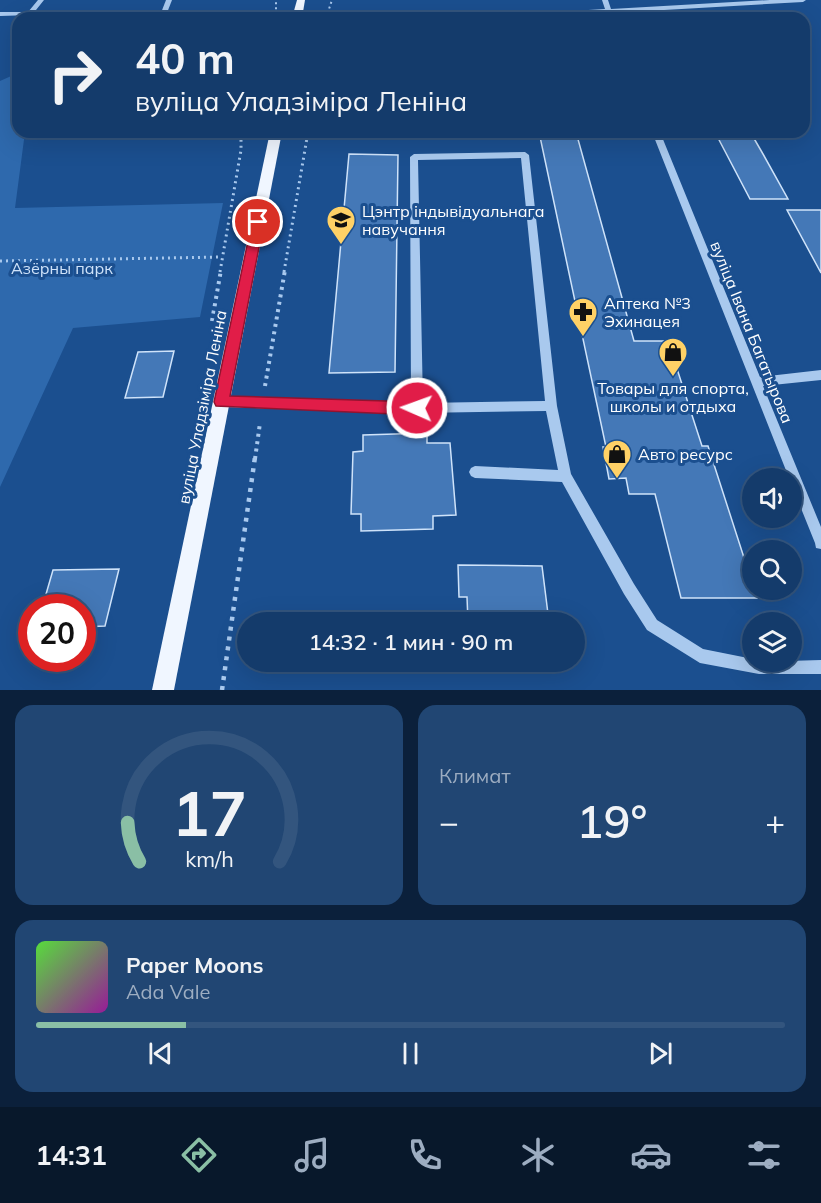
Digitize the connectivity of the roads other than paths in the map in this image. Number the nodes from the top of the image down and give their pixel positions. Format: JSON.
{"nodes":[{"id":1,"x":605,"y":0,"type":"edge"},
{"id":2,"x":803,"y":0,"type":"edge"},
{"id":3,"x":609,"y":10,"type":"junction"},
{"id":4,"x":578,"y":12,"type":"edge"},
{"id":5,"x":275,"y":138,"type":"edge"},
{"id":6,"x":658,"y":138,"type":"edge"},
{"id":7,"x":821,"y":375,"type":"edge"},
{"id":8,"x":755,"y":382,"type":"junction"},
{"id":9,"x":222,"y":402,"type":"junction"},
{"id":10,"x":551,"y":406,"type":"junction"},
{"id":11,"x":417,"y":408,"type":"junction"},
{"id":12,"x":476,"y":472,"type":"dead end"},
{"id":13,"x":565,"y":476,"type":"junction"},
{"id":14,"x":821,"y":543,"type":"edge"},
{"id":15,"x":821,"y":667,"type":"edge"},
{"id":16,"x":163,"y":690,"type":"edge"}],
"edges":[{"from":1,"to":3,"type":"street"},
{"from":2,"to":3,"type":"street"},
{"from":3,"to":4,"type":"street"},
{"from":5,"to":9,"type":"main road","name":"вуліца Уладзіміра Леніна"},
{"from":6,"to":8,"type":"street","name":"вуліца Івана Багатырова"},
{"from":7,"to":8,"type":"street"},
{"from":8,"to":14,"type":"street","name":"вуліца Івана Багатырова"},
{"from":9,"to":11,"type":"street"},
{"from":9,"to":16,"type":"main road","name":"вуліца Уладзіміра Леніна"},
{"from":10,"to":11,"type":"street"},
{"from":10,"to":11,"type":"street"},
{"from":10,"to":13,"type":"street"},
{"from":12,"to":13,"type":"street"},
{"from":13,"to":15,"type":"street"}]}
